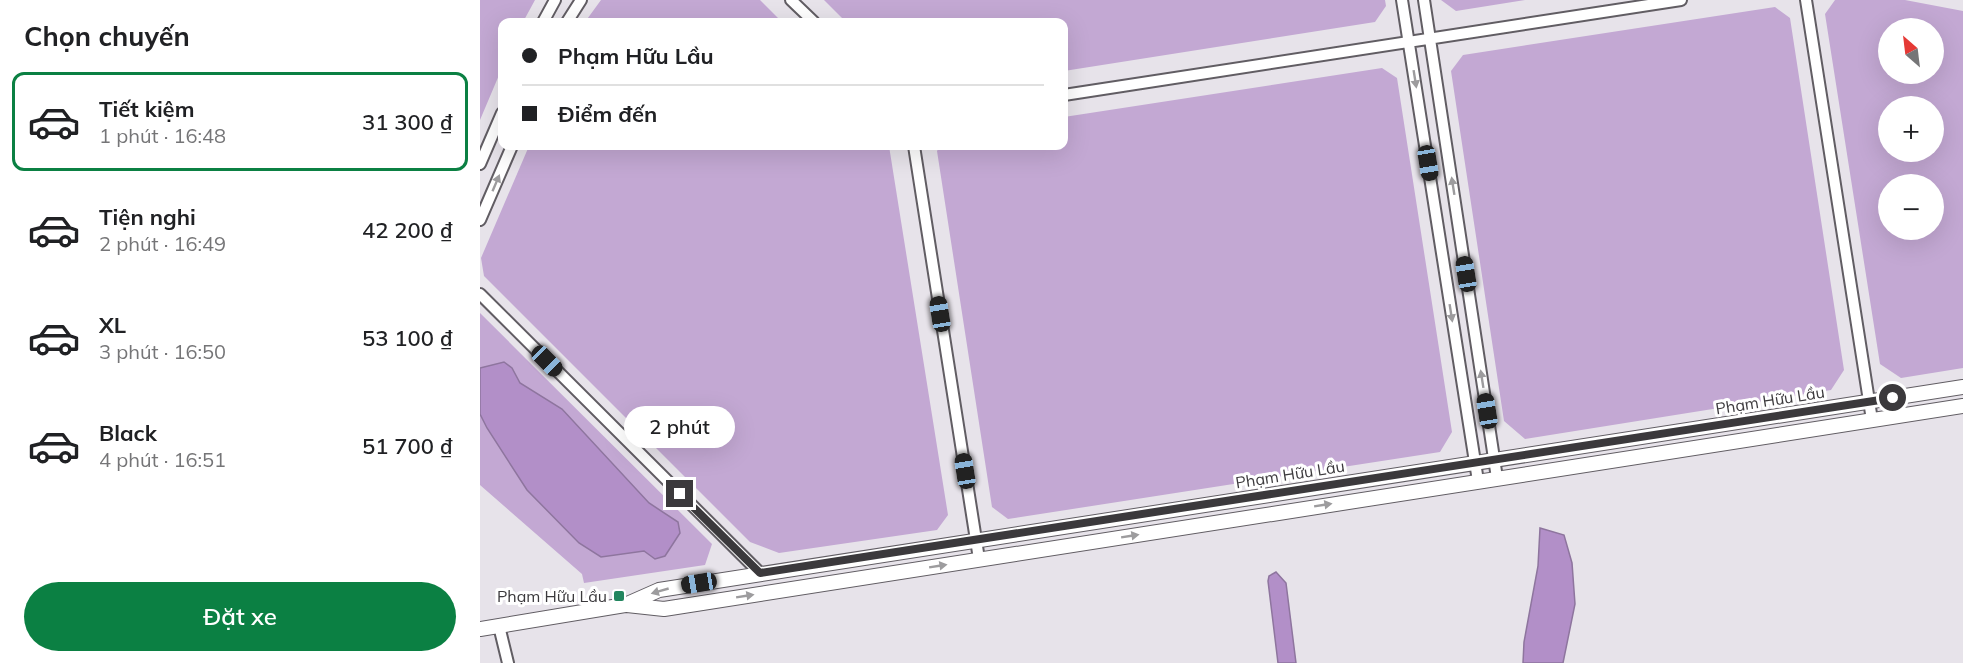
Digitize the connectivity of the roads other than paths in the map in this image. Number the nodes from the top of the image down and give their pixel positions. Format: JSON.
{"nodes":[{"id":1,"x":555,"y":0,"type":"edge"},
{"id":2,"x":581,"y":0,"type":"edge"},
{"id":3,"x":791,"y":0,"type":"edge"},
{"id":4,"x":1402,"y":0,"type":"edge"},
{"id":5,"x":1425,"y":0,"type":"edge"},
{"id":6,"x":1681,"y":0,"type":"edge"},
{"id":7,"x":1806,"y":0,"type":"edge"},
{"id":8,"x":545,"y":18,"type":"edge"},
{"id":9,"x":570,"y":18,"type":"edge"},
{"id":10,"x":810,"y":18,"type":"edge"},
{"id":11,"x":1430,"y":39,"type":"junction"},
{"id":12,"x":1409,"y":42,"type":"junction"},
{"id":13,"x":1068,"y":94,"type":"edge"},
{"id":14,"x":498,"y":122,"type":"edge"},
{"id":15,"x":510,"y":150,"type":"edge"},
{"id":16,"x":915,"y":150,"type":"edge"},
{"id":17,"x":480,"y":165,"type":"edge"},
{"id":18,"x":480,"y":220,"type":"edge"},
{"id":19,"x":480,"y":294,"type":"edge"},
{"id":20,"x":1963,"y":387,"type":"edge"},
{"id":21,"x":1869,"y":402,"type":"junction"},
{"id":22,"x":1963,"y":406,"type":"edge"},
{"id":23,"x":1872,"y":420,"type":"junction"},
{"id":24,"x":1495,"y":459,"type":"junction"},
{"id":25,"x":1474,"y":462,"type":"junction"},
{"id":26,"x":1497,"y":478,"type":"junction"},
{"id":27,"x":1478,"y":481,"type":"junction"},
{"id":28,"x":975,"y":539,"type":"junction"},
{"id":29,"x":979,"y":559,"type":"junction"},
{"id":30,"x":760,"y":573,"type":"junction"},
{"id":31,"x":625,"y":605,"type":"junction"},
{"id":32,"x":500,"y":626,"type":"junction"},
{"id":33,"x":480,"y":629,"type":"edge"},
{"id":34,"x":508,"y":663,"type":"edge"}],
"edges":[{"from":1,"to":8,"type":"street"},
{"from":2,"to":9,"type":"street"},
{"from":3,"to":10,"type":"street"},
{"from":4,"to":12,"type":"street"},
{"from":5,"to":11,"type":"street"},
{"from":6,"to":11,"type":"street"},
{"from":7,"to":21,"type":"street"},
{"from":11,"to":12,"type":"street"},
{"from":24,"to":11,"type":"street","one_way":true},
{"from":12,"to":13,"type":"street"},
{"from":12,"to":25,"type":"street","one_way":true},
{"from":14,"to":17,"type":"street"},
{"from":18,"to":15,"type":"street","one_way":true},
{"from":16,"to":28,"type":"street"},
{"from":19,"to":30,"type":"street"},
{"from":20,"to":21,"type":"main road","name":"Phạm Hữu Lầu"},
{"from":21,"to":23,"type":"street"},
{"from":21,"to":24,"type":"main road","name":"Phạm Hữu Lầu"},
{"from":22,"to":23,"type":"main road","name":"Phạm Hữu Lầu"},
{"from":23,"to":26,"type":"main road","name":"Phạm Hữu Lầu"},
{"from":24,"to":25,"type":"main road","name":"Phạm Hữu Lầu"},
{"from":24,"to":26,"type":"street"},
{"from":25,"to":27,"type":"street"},
{"from":25,"to":28,"type":"main road","name":"Phạm Hữu Lầu"},
{"from":26,"to":27,"type":"main road","name":"Phạm Hữu Lầu"},
{"from":29,"to":27,"type":"main road","name":"Phạm Hữu Lầu","one_way":true},
{"from":28,"to":29,"type":"street"},
{"from":28,"to":30,"type":"main road","name":"Phạm Hữu Lầu"},
{"from":31,"to":29,"type":"main road","name":"Phạm Hữu Lầu","one_way":true},
{"from":30,"to":31,"type":"main road","name":"Phạm Hữu Lầu","one_way":true},
{"from":31,"to":32,"type":"main road","name":"Phạm Hữu Lầu"},
{"from":32,"to":33,"type":"main road","name":"Phạm Hữu Lầu"},
{"from":32,"to":34,"type":"street"}]}
